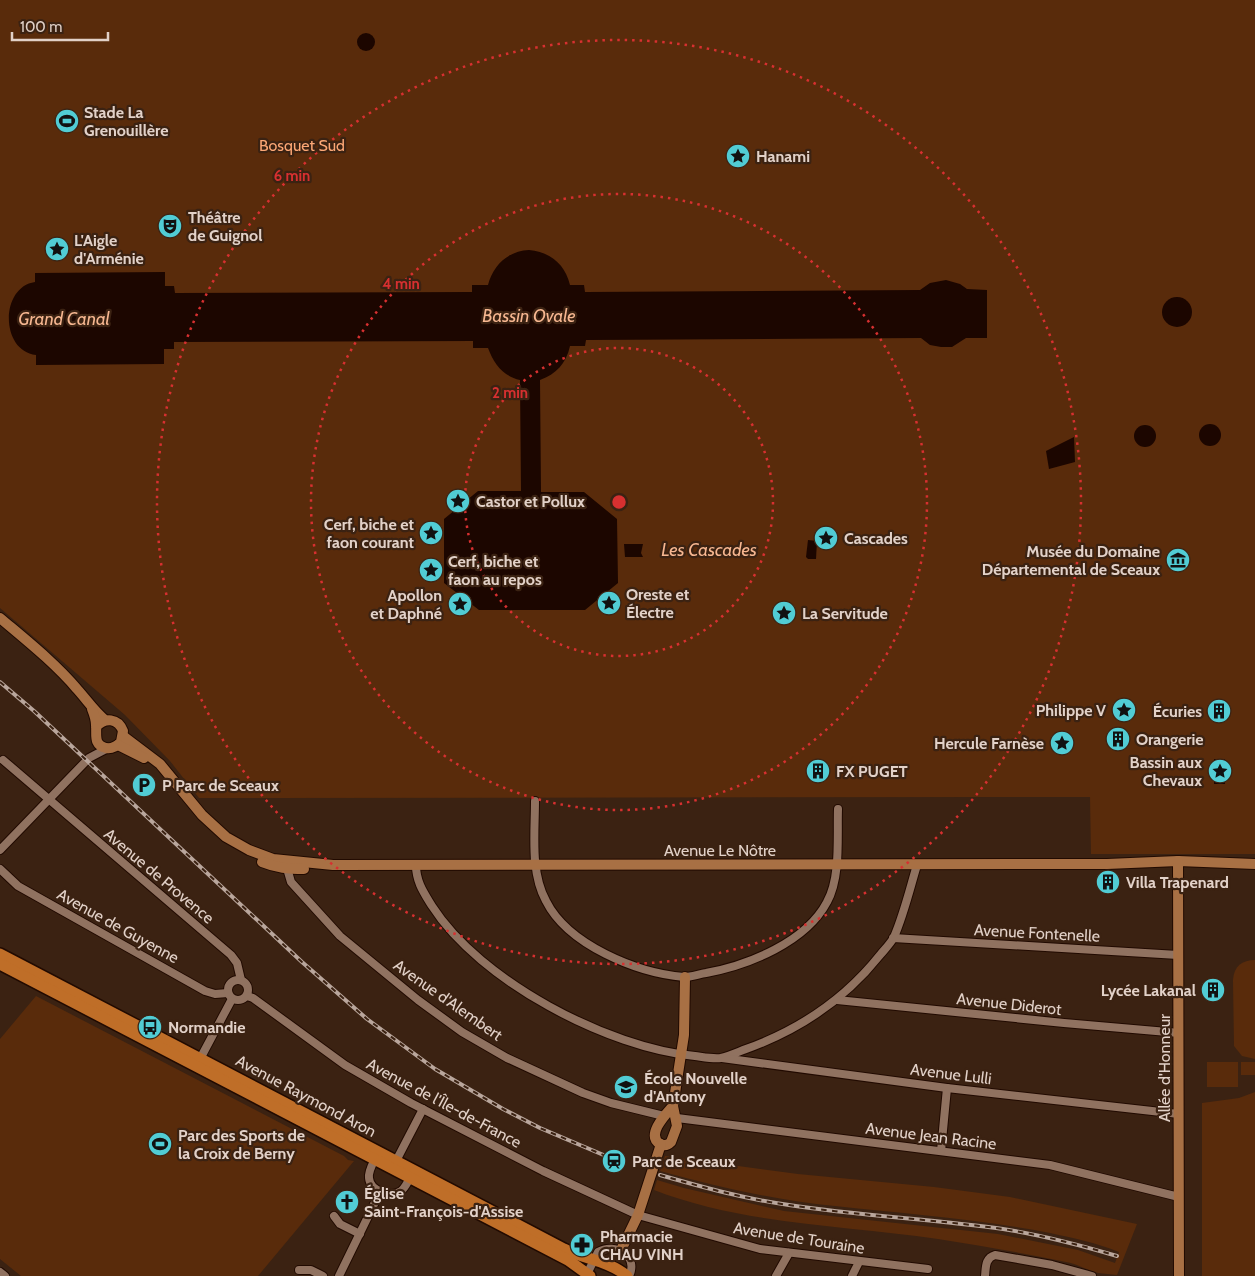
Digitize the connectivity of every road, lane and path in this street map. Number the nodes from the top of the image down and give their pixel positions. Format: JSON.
{"nodes":[{"id":1,"x":0,"y":618,"type":"edge"},
{"id":2,"x":92,"y":709,"type":"junction"},
{"id":3,"x":105,"y":720,"type":"junction"},
{"id":4,"x":96,"y":727,"type":"junction"},
{"id":5,"x":121,"y":740,"type":"junction"},
{"id":6,"x":108,"y":748,"type":"junction"},
{"id":7,"x":3,"y":760,"type":"dead end"},
{"id":8,"x":48,"y":800,"type":"junction"},
{"id":9,"x":535,"y":800,"type":"dead end"},
{"id":10,"x":838,"y":809,"type":"dead end"},
{"id":11,"x":0,"y":850,"type":"edge"},
{"id":12,"x":836,"y":861,"type":"junction"},
{"id":13,"x":1178,"y":864,"type":"junction"},
{"id":14,"x":1252,"y":864,"type":"edge"},
{"id":15,"x":416,"y":865,"type":"junction"},
{"id":16,"x":536,"y":865,"type":"junction"},
{"id":17,"x":917,"y":865,"type":"junction"},
{"id":18,"x":286,"y":866,"type":"junction"},
{"id":19,"x":0,"y":869,"type":"edge"},
{"id":20,"x":893,"y":938,"type":"junction"},
{"id":21,"x":0,"y":954,"type":"edge"},
{"id":22,"x":1178,"y":955,"type":"junction"},
{"id":23,"x":0,"y":964,"type":"edge"},
{"id":24,"x":685,"y":977,"type":"junction"},
{"id":25,"x":241,"y":980,"type":"junction"},
{"id":26,"x":230,"y":996,"type":"junction"},
{"id":27,"x":247,"y":996,"type":"junction"},
{"id":28,"x":837,"y":1000,"type":"junction"},
{"id":29,"x":1179,"y":1033,"type":"junction"},
{"id":30,"x":681,"y":1055,"type":"junction"},
{"id":31,"x":720,"y":1058,"type":"junction"},
{"id":32,"x":200,"y":1059,"type":"junction"},
{"id":33,"x":947,"y":1088,"type":"junction"},
{"id":34,"x":673,"y":1106,"type":"junction"},
{"id":35,"x":423,"y":1109,"type":"junction"},
{"id":36,"x":1179,"y":1114,"type":"junction"},
{"id":37,"x":664,"y":1116,"type":"junction"},
{"id":38,"x":677,"y":1118,"type":"junction"},
{"id":39,"x":661,"y":1144,"type":"junction"},
{"id":40,"x":941,"y":1151,"type":"junction"},
{"id":41,"x":374,"y":1159,"type":"junction"},
{"id":42,"x":396,"y":1161,"type":"junction"},
{"id":43,"x":410,"y":1178,"type":"junction"},
{"id":44,"x":380,"y":1192,"type":"junction"},
{"id":45,"x":1179,"y":1197,"type":"junction"},
{"id":46,"x":638,"y":1214,"type":"junction"},
{"id":47,"x":334,"y":1216,"type":"dead end"},
{"id":48,"x":360,"y":1234,"type":"junction"},
{"id":49,"x":621,"y":1250,"type":"junction"},
{"id":50,"x":789,"y":1253,"type":"junction"},
{"id":51,"x":597,"y":1260,"type":"junction"},
{"id":52,"x":859,"y":1262,"type":"junction"},
{"id":53,"x":902,"y":1267,"type":"junction"},
{"id":54,"x":928,"y":1269,"type":"dead end"},
{"id":55,"x":298,"y":1270,"type":"dead end"},
{"id":56,"x":0,"y":1272,"type":"edge"},
{"id":57,"x":588,"y":1275,"type":"edge"},
{"id":58,"x":5,"y":1276,"type":"edge"},
{"id":59,"x":323,"y":1276,"type":"edge"},
{"id":60,"x":339,"y":1276,"type":"edge"},
{"id":61,"x":628,"y":1276,"type":"edge"},
{"id":62,"x":776,"y":1276,"type":"edge"},
{"id":63,"x":852,"y":1276,"type":"edge"},
{"id":64,"x":901,"y":1276,"type":"edge"},
{"id":65,"x":985,"y":1276,"type":"edge"},
{"id":66,"x":1092,"y":1276,"type":"edge"},
{"id":67,"x":1179,"y":1276,"type":"edge"}],
"edges":[{"from":1,"to":2,"type":"main road"},
{"from":2,"to":3,"type":"main road"},
{"from":2,"to":4,"type":"main road"},
{"from":3,"to":4,"type":"main road"},
{"from":3,"to":5,"type":"main road"},
{"from":4,"to":6,"type":"main road"},
{"from":5,"to":6,"type":"main road"},
{"from":5,"to":18,"type":"main road"},
{"from":6,"to":8,"type":"street"},
{"from":7,"to":8,"type":"street","name":"Avenue de Provence"},
{"from":8,"to":11,"type":"street"},
{"from":8,"to":25,"type":"street","name":"Avenue de Provence"},
{"from":9,"to":16,"type":"street"},
{"from":10,"to":12,"type":"street"},
{"from":12,"to":16,"type":"main road","name":"Avenue Le Nôtre"},
{"from":12,"to":17,"type":"main road","name":"Avenue Le Nôtre"},
{"from":12,"to":24,"type":"street"},
{"from":13,"to":14,"type":"main road","name":"Avenue Le Nôtre"},
{"from":13,"to":17,"type":"main road","name":"Avenue Le Nôtre"},
{"from":13,"to":22,"type":"main road","name":"Allée d'Honneur"},
{"from":15,"to":16,"type":"main road","name":"Avenue Le Nôtre"},
{"from":15,"to":18,"type":"main road","name":"Avenue Le Nôtre"},
{"from":15,"to":30,"type":"street","name":"Avenue Lulli"},
{"from":16,"to":24,"type":"street"},
{"from":17,"to":20,"type":"street"},
{"from":18,"to":37,"type":"street","name":"Avenue d'Alembert"},
{"from":19,"to":26,"type":"street","name":"Avenue de Guyenne"},
{"from":20,"to":22,"type":"street","name":"Avenue Fontenelle"},
{"from":20,"to":28,"type":"street"},
{"from":21,"to":32,"type":"main road","name":"Avenue Raymond Aron"},
{"from":22,"to":29,"type":"main road","name":"Allée d'Honneur"},
{"from":23,"to":41,"type":"main road","name":"Avenue Raymond Aron"},
{"from":24,"to":30,"type":"main road"},
{"from":25,"to":26,"type":"street"},
{"from":25,"to":27,"type":"street"},
{"from":26,"to":27,"type":"street"},
{"from":26,"to":32,"type":"street"},
{"from":27,"to":35,"type":"street","name":"Avenue de l'Île-de-France"},
{"from":28,"to":29,"type":"street","name":"Avenue Diderot"},
{"from":28,"to":31,"type":"street"},
{"from":29,"to":36,"type":"main road","name":"Allée d'Honneur"},
{"from":30,"to":31,"type":"street","name":"Avenue Lulli"},
{"from":30,"to":34,"type":"main road"},
{"from":31,"to":33,"type":"street","name":"Avenue Lulli"},
{"from":32,"to":42,"type":"main road","name":"Avenue Raymond Aron"},
{"from":33,"to":36,"type":"street","name":"Avenue Lulli"},
{"from":33,"to":40,"type":"street"},
{"from":34,"to":37,"type":"main road"},
{"from":34,"to":38,"type":"main road"},
{"from":35,"to":42,"type":"street"},
{"from":35,"to":46,"type":"street","name":"Avenue de l'Île-de-France"},
{"from":36,"to":45,"type":"main road","name":"Allée d'Honneur"},
{"from":37,"to":38,"type":"main road"},
{"from":37,"to":39,"type":"main road"},
{"from":38,"to":39,"type":"main road"},
{"from":38,"to":40,"type":"street","name":"Avenue Jean Racine"},
{"from":39,"to":46,"type":"main road"},
{"from":40,"to":45,"type":"street","name":"Avenue Jean Racine"},
{"from":41,"to":43,"type":"main road","name":"Avenue Raymond Aron"},
{"from":41,"to":44,"type":"street"},
{"from":42,"to":51,"type":"main road","name":"Avenue Raymond Aron"},
{"from":43,"to":44,"type":"street"},
{"from":43,"to":57,"type":"main road","name":"Avenue Raymond Aron"},
{"from":44,"to":48,"type":"street"},
{"from":45,"to":67,"type":"main road","name":"Allée d'Honneur"},
{"from":46,"to":49,"type":"main road"},
{"from":46,"to":50,"type":"street","name":"Avenue de Touraine"},
{"from":47,"to":48,"type":"street"},
{"from":48,"to":60,"type":"street"},
{"from":49,"to":51,"type":"street"},
{"from":49,"to":61,"type":"street"},
{"from":50,"to":52,"type":"street","name":"Avenue de Touraine"},
{"from":50,"to":62,"type":"street"},
{"from":51,"to":57,"type":"street"},
{"from":51,"to":61,"type":"main road","name":"Avenue Raymond Aron"},
{"from":52,"to":53,"type":"street","name":"Avenue de Touraine"},
{"from":52,"to":63,"type":"street"},
{"from":53,"to":54,"type":"street","name":"Avenue de Touraine"},
{"from":53,"to":64,"type":"street"},
{"from":55,"to":59,"type":"street"},
{"from":56,"to":58,"type":"street"},
{"from":65,"to":66,"type":"street"}]}
